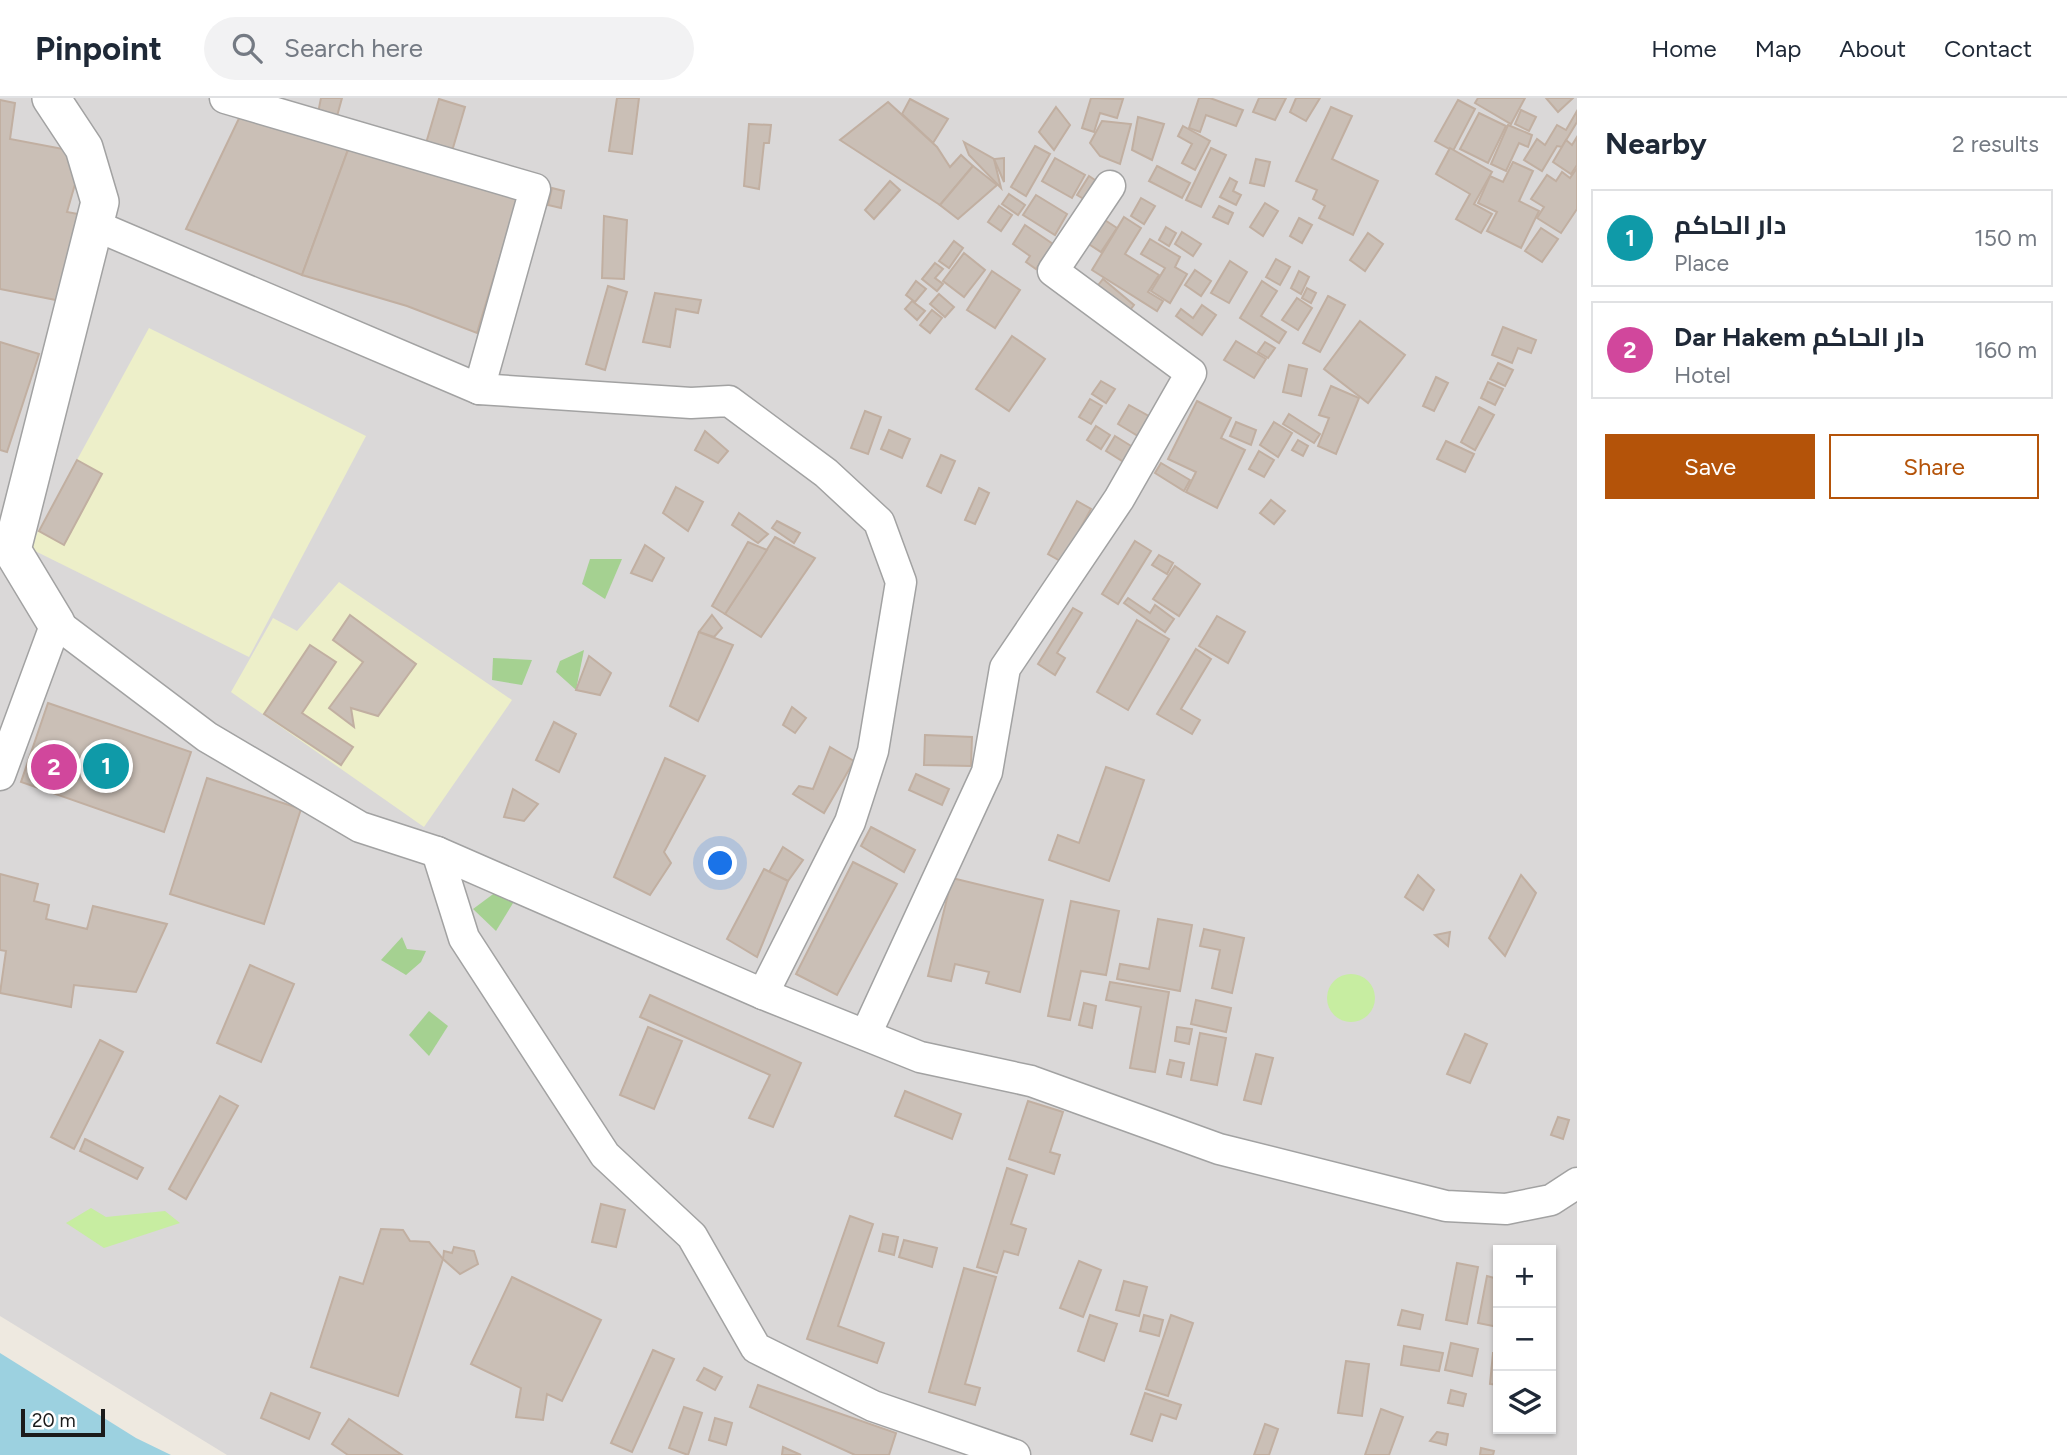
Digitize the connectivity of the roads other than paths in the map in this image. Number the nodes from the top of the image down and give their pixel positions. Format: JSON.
{"nodes":[{"id":1,"x":51,"y":98,"type":"edge"},
{"id":2,"x":225,"y":98,"type":"edge"},
{"id":3,"x":1110,"y":186,"type":"dead end"},
{"id":4,"x":94,"y":225,"type":"junction"},
{"id":5,"x":479,"y":389,"type":"junction"},
{"id":6,"x":56,"y":623,"type":"junction"},
{"id":7,"x":0,"y":775,"type":"edge"},
{"id":8,"x":437,"y":852,"type":"junction"},
{"id":9,"x":763,"y":994,"type":"junction"},
{"id":10,"x":866,"y":1034,"type":"junction"},
{"id":11,"x":1577,"y":1183,"type":"edge"},
{"id":12,"x":1577,"y":1199,"type":"edge"},
{"id":13,"x":1543,"y":1201,"type":"junction"},
{"id":14,"x":1015,"y":1455,"type":"edge"}],
"edges":[{"from":1,"to":4,"type":"street"},
{"from":2,"to":5,"type":"street"},
{"from":3,"to":10,"type":"street"},
{"from":4,"to":5,"type":"street"},
{"from":4,"to":6,"type":"street"},
{"from":5,"to":9,"type":"street"},
{"from":6,"to":7,"type":"street"},
{"from":6,"to":8,"type":"street"},
{"from":8,"to":9,"type":"street"},
{"from":8,"to":14,"type":"street"},
{"from":9,"to":10,"type":"street"},
{"from":10,"to":13,"type":"street"},
{"from":11,"to":13,"type":"street"},
{"from":12,"to":13,"type":"street"}]}
